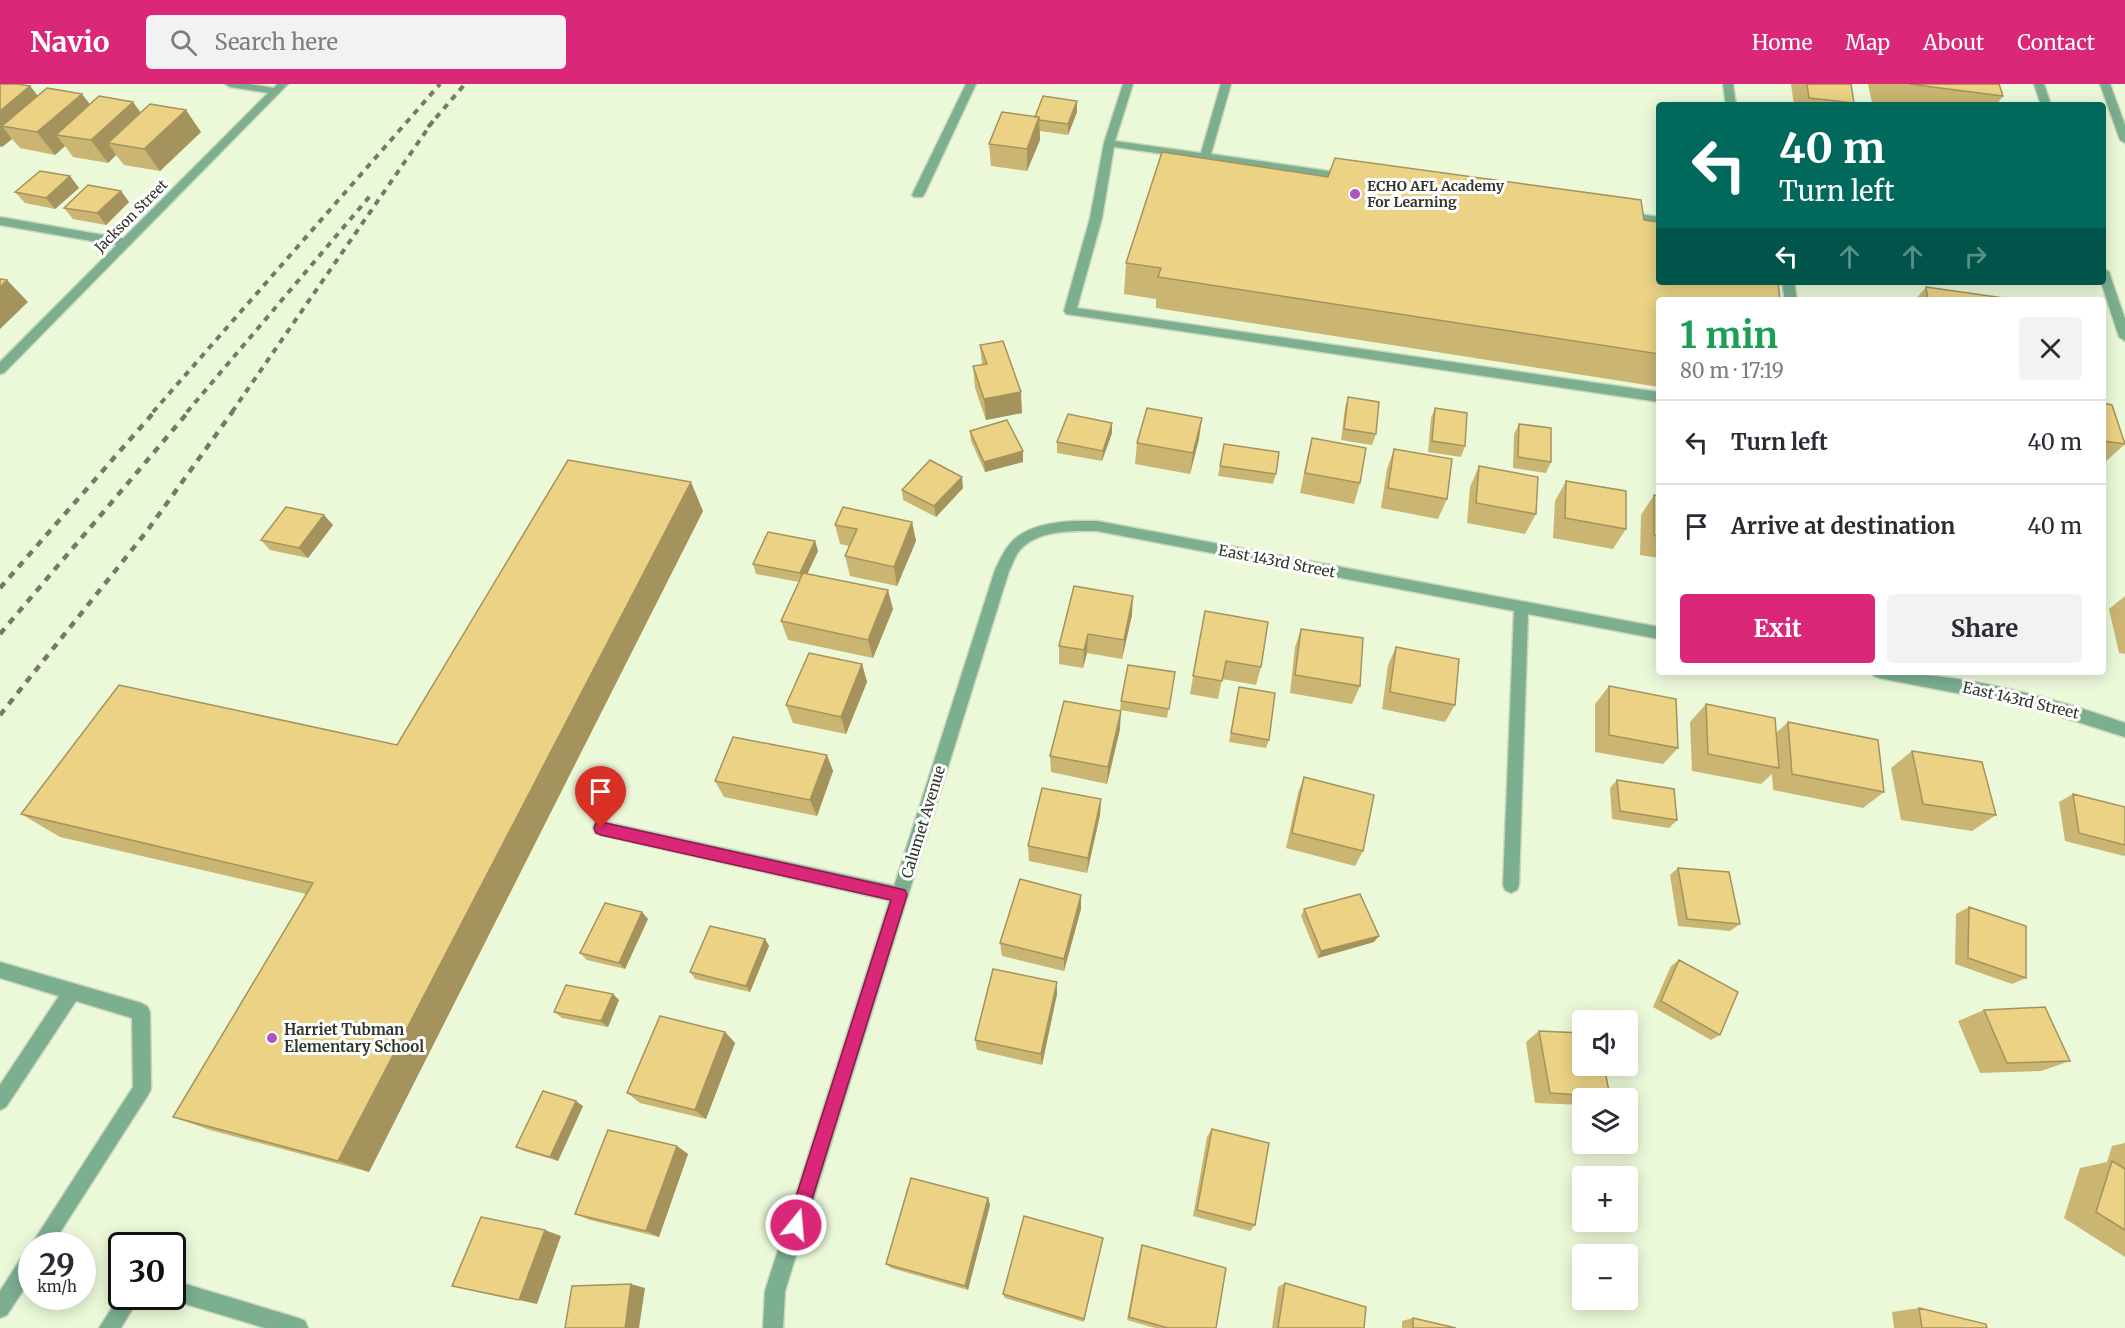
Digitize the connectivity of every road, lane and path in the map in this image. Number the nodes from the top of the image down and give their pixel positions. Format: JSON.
{"nodes":[{"id":1,"x":230,"y":84,"type":"edge"},
{"id":2,"x":971,"y":84,"type":"edge"},
{"id":3,"x":1128,"y":84,"type":"edge"},
{"id":4,"x":1226,"y":84,"type":"edge"},
{"id":5,"x":1728,"y":84,"type":"edge"},
{"id":6,"x":2039,"y":84,"type":"edge"},
{"id":7,"x":2105,"y":84,"type":"edge"},
{"id":8,"x":280,"y":88,"type":"edge"},
{"id":9,"x":1731,"y":102,"type":"edge"},
{"id":10,"x":2045,"y":102,"type":"edge"},
{"id":11,"x":2120,"y":111,"type":"edge"},
{"id":12,"x":2125,"y":140,"type":"edge"},
{"id":13,"x":1109,"y":143,"type":"junction"},
{"id":14,"x":1205,"y":157,"type":"junction"},
{"id":15,"x":1367,"y":179,"type":"edge"},
{"id":16,"x":918,"y":195,"type":"dead end"},
{"id":17,"x":1614,"y":214,"type":"edge"},
{"id":18,"x":0,"y":221,"type":"edge"},
{"id":19,"x":1656,"y":221,"type":"edge"},
{"id":20,"x":126,"y":243,"type":"junction"},
{"id":21,"x":2106,"y":281,"type":"edge"},
{"id":22,"x":2125,"y":337,"type":"edge"},
{"id":23,"x":0,"y":370,"type":"edge"},
{"id":24,"x":1656,"y":397,"type":"edge"},
{"id":25,"x":1033,"y":534,"type":"joint"},
{"id":26,"x":1521,"y":608,"type":"junction"},
{"id":27,"x":1656,"y":632,"type":"edge"},
{"id":28,"x":1896,"y":675,"type":"edge"},
{"id":29,"x":2125,"y":730,"type":"edge"},
{"id":30,"x":601,"y":828,"type":"dead end"},
{"id":31,"x":1511,"y":885,"type":"dead end"},
{"id":32,"x":900,"y":895,"type":"junction"},
{"id":33,"x":0,"y":970,"type":"edge"},
{"id":34,"x":73,"y":991,"type":"junction"},
{"id":35,"x":0,"y":1101,"type":"edge"},
{"id":36,"x":48,"y":1232,"type":"edge"},
{"id":37,"x":18,"y":1280,"type":"edge"},
{"id":38,"x":186,"y":1294,"type":"edge"},
{"id":39,"x":0,"y":1308,"type":"edge"},
{"id":40,"x":121,"y":1310,"type":"edge"},
{"id":41,"x":109,"y":1328,"type":"edge"},
{"id":42,"x":298,"y":1328,"type":"edge"},
{"id":43,"x":773,"y":1328,"type":"edge"}],
"edges":[{"from":1,"to":8,"type":"street"},
{"from":2,"to":16,"type":"street"},
{"from":3,"to":13,"type":"street"},
{"from":4,"to":14,"type":"street"},
{"from":5,"to":9,"type":"street"},
{"from":6,"to":10,"type":"street"},
{"from":7,"to":11,"type":"street"},
{"from":8,"to":20,"type":"street","name":"Jackson Street"},
{"from":11,"to":12,"type":"street"},
{"from":13,"to":14,"type":"street"},
{"from":13,"to":24,"type":"street"},
{"from":14,"to":15,"type":"street"},
{"from":17,"to":19,"type":"street"},
{"from":18,"to":20,"type":"street"},
{"from":20,"to":23,"type":"street","name":"Jackson Street"},
{"from":21,"to":22,"type":"street"},
{"from":25,"to":26,"type":"street","name":"East 143rd Street"},
{"from":25,"to":32,"type":"street","name":"Calumet Avenue"},
{"from":26,"to":27,"type":"street","name":"East 143rd Street"},
{"from":26,"to":31,"type":"street"},
{"from":28,"to":29,"type":"street","name":"East 143rd Street"},
{"from":30,"to":32,"type":"street"},
{"from":32,"to":43,"type":"street","name":"Calumet Avenue"},
{"from":33,"to":34,"type":"street"},
{"from":34,"to":35,"type":"street"},
{"from":34,"to":36,"type":"street"},
{"from":37,"to":39,"type":"street"},
{"from":38,"to":42,"type":"street"},
{"from":40,"to":41,"type":"street"}]}
